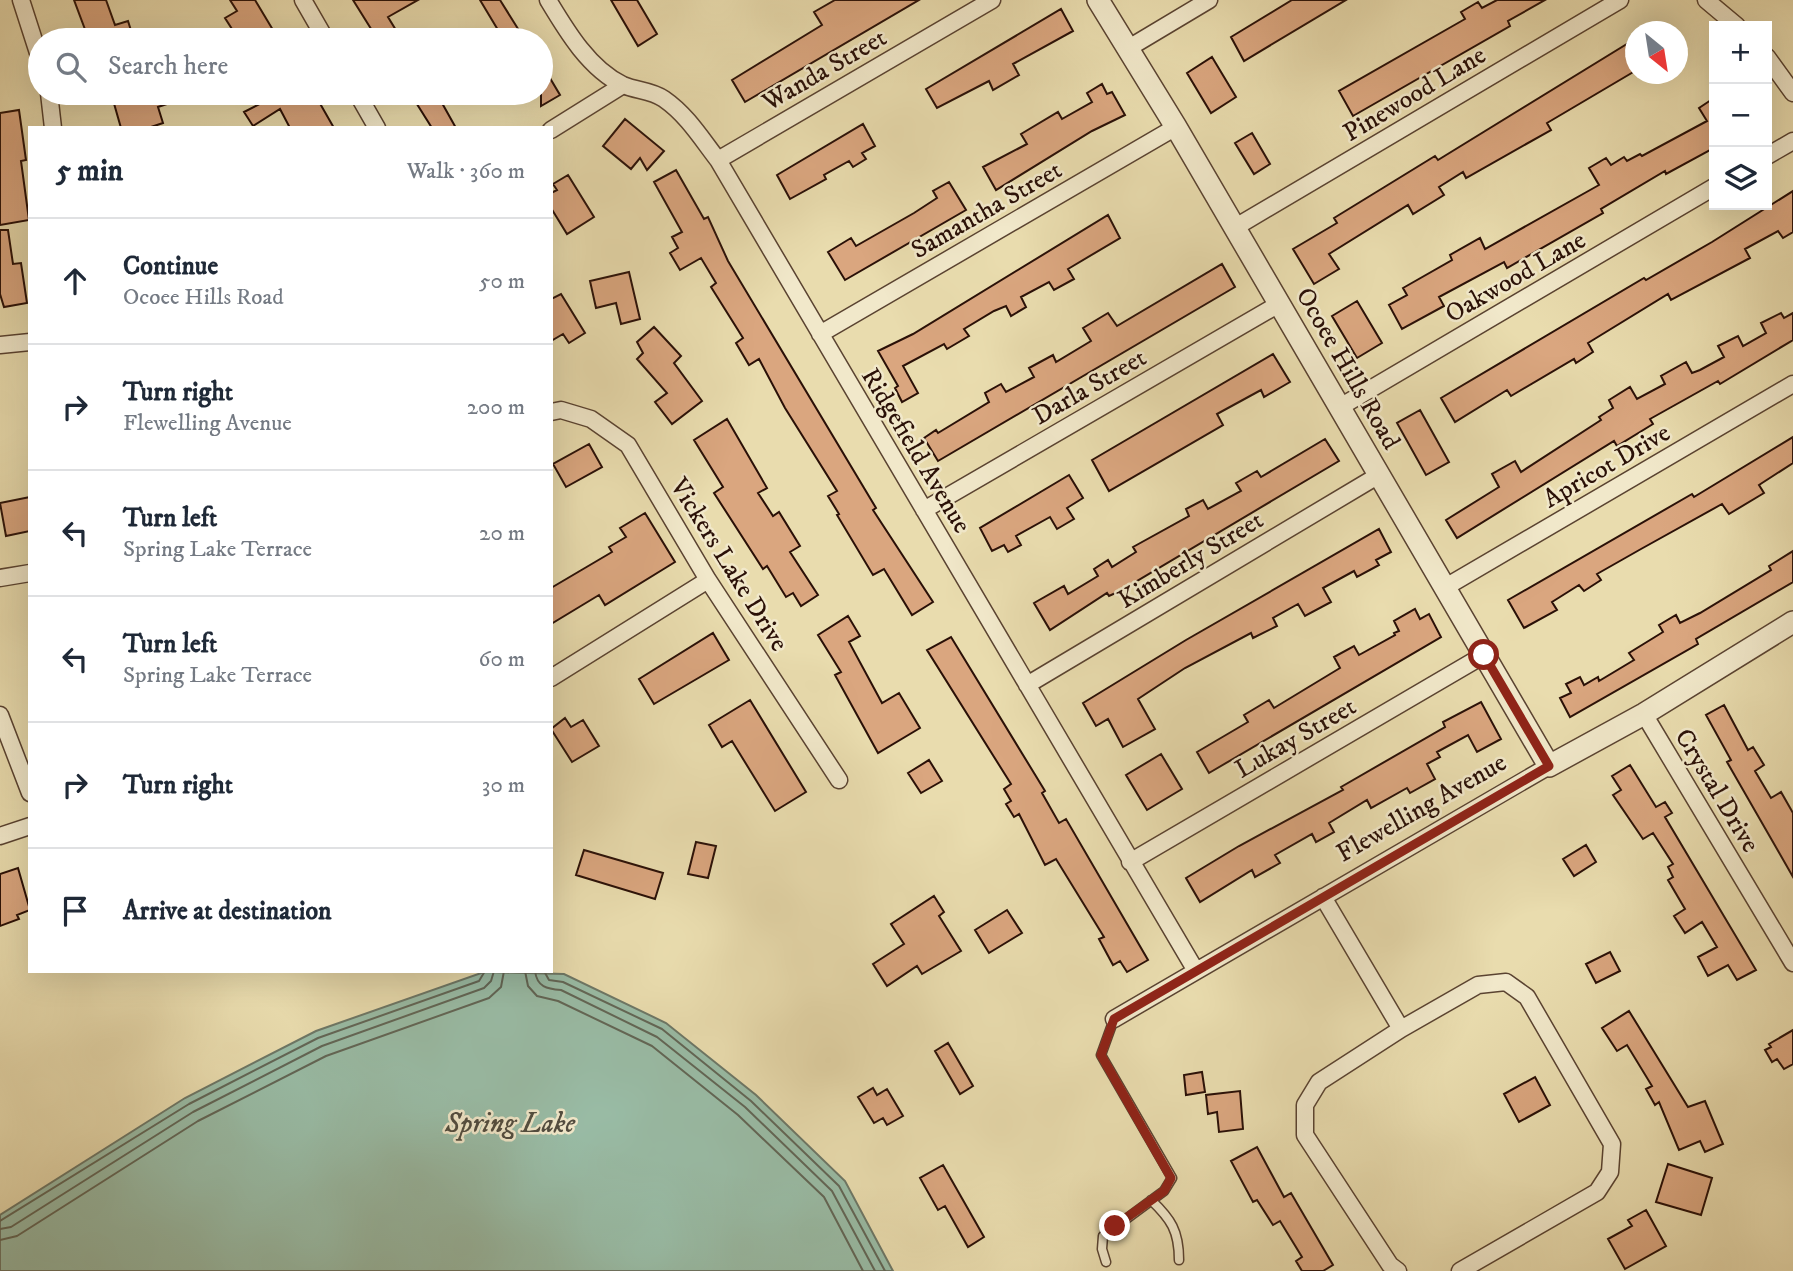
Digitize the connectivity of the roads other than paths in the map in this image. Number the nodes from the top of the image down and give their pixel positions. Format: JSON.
{"nodes":[{"id":1,"x":22,"y":0,"type":"edge"},
{"id":2,"x":303,"y":0,"type":"edge"},
{"id":3,"x":548,"y":0,"type":"edge"},
{"id":4,"x":992,"y":0,"type":"edge"},
{"id":5,"x":1098,"y":0,"type":"edge"},
{"id":6,"x":1209,"y":0,"type":"edge"},
{"id":7,"x":1620,"y":0,"type":"edge"},
{"id":8,"x":1706,"y":0,"type":"edge"},
{"id":9,"x":1731,"y":21,"type":"edge"},
{"id":10,"x":31,"y":28,"type":"edge"},
{"id":11,"x":319,"y":28,"type":"edge"},
{"id":12,"x":1128,"y":49,"type":"junction"},
{"id":13,"x":1772,"y":64,"type":"edge"},
{"id":14,"x":623,"y":85,"type":"junction"},
{"id":15,"x":1793,"y":93,"type":"edge"},
{"id":16,"x":50,"y":105,"type":"edge"},
{"id":17,"x":364,"y":105,"type":"edge"},
{"id":18,"x":53,"y":126,"type":"edge"},
{"id":19,"x":376,"y":126,"type":"edge"},
{"id":20,"x":1176,"y":127,"type":"junction"},
{"id":21,"x":553,"y":129,"type":"edge"},
{"id":22,"x":1793,"y":141,"type":"edge"},
{"id":23,"x":1772,"y":153,"type":"edge"},
{"id":24,"x":718,"y":160,"type":"junction"},
{"id":25,"x":1709,"y":190,"type":"edge"},
{"id":26,"x":1234,"y":228,"type":"junction"},
{"id":27,"x":1279,"y":304,"type":"junction"},
{"id":28,"x":820,"y":334,"type":"junction"},
{"id":29,"x":28,"y":342,"type":"edge"},
{"id":30,"x":0,"y":345,"type":"edge"},
{"id":31,"x":1793,"y":384,"type":"edge"},
{"id":32,"x":1340,"y":407,"type":"junction"},
{"id":33,"x":553,"y":412,"type":"edge"},
{"id":34,"x":1379,"y":475,"type":"junction"},
{"id":35,"x":924,"y":510,"type":"junction"},
{"id":36,"x":28,"y":573,"type":"edge"},
{"id":37,"x":0,"y":578,"type":"edge"},
{"id":38,"x":708,"y":580,"type":"junction"},
{"id":39,"x":1444,"y":588,"type":"junction"},
{"id":40,"x":1793,"y":622,"type":"edge"},
{"id":41,"x":1484,"y":655,"type":"junction"},
{"id":42,"x":553,"y":677,"type":"edge"},
{"id":43,"x":1027,"y":685,"type":"junction"},
{"id":44,"x":1644,"y":714,"type":"junction"},
{"id":45,"x":0,"y":715,"type":"edge"},
{"id":46,"x":1549,"y":766,"type":"junction"},
{"id":47,"x":839,"y":780,"type":"dead end"},
{"id":48,"x":28,"y":788,"type":"edge"},
{"id":49,"x":28,"y":827,"type":"edge"},
{"id":50,"x":0,"y":836,"type":"edge"},
{"id":51,"x":1130,"y":862,"type":"junction"},
{"id":52,"x":1323,"y":897,"type":"junction"},
{"id":53,"x":1793,"y":963,"type":"edge"},
{"id":54,"x":1196,"y":971,"type":"junction"},
{"id":55,"x":1114,"y":1019,"type":"joint"},
{"id":56,"x":1401,"y":1028,"type":"junction"},
{"id":57,"x":1150,"y":1200,"type":"junction"},
{"id":58,"x":1179,"y":1260,"type":"dead end"},
{"id":59,"x":1106,"y":1262,"type":"dead end"},
{"id":60,"x":1398,"y":1271,"type":"edge"},
{"id":61,"x":1460,"y":1271,"type":"edge"}],
"edges":[{"from":1,"to":10,"type":"street"},
{"from":2,"to":11,"type":"street"},
{"from":3,"to":14,"type":"street","name":"Ridgefield Avenue"},
{"from":4,"to":24,"type":"street","name":"Wanda Street"},
{"from":5,"to":12,"type":"street","name":"Ocoee Hills Road"},
{"from":6,"to":12,"type":"street"},
{"from":7,"to":26,"type":"street","name":"Pinewood Lane"},
{"from":8,"to":9,"type":"street"},
{"from":12,"to":20,"type":"street","name":"Ocoee Hills Road"},
{"from":13,"to":15,"type":"street"},
{"from":14,"to":21,"type":"street"},
{"from":14,"to":24,"type":"street","name":"Ridgefield Avenue"},
{"from":16,"to":18,"type":"street"},
{"from":17,"to":19,"type":"street"},
{"from":20,"to":26,"type":"street","name":"Ocoee Hills Road"},
{"from":20,"to":28,"type":"street","name":"Samantha Street"},
{"from":22,"to":23,"type":"street"},
{"from":24,"to":28,"type":"street","name":"Ridgefield Avenue"},
{"from":25,"to":32,"type":"street","name":"Oakwood Lane"},
{"from":26,"to":27,"type":"street","name":"Ocoee Hills Road"},
{"from":27,"to":32,"type":"street","name":"Ocoee Hills Road"},
{"from":27,"to":35,"type":"street","name":"Darla Street"},
{"from":28,"to":35,"type":"street","name":"Ridgefield Avenue"},
{"from":29,"to":30,"type":"street"},
{"from":31,"to":39,"type":"street","name":"Apricot Drive"},
{"from":32,"to":34,"type":"street","name":"Ocoee Hills Road"},
{"from":33,"to":38,"type":"street","name":"Vickers Lake Drive"},
{"from":34,"to":39,"type":"street","name":"Ocoee Hills Road"},
{"from":34,"to":43,"type":"street","name":"Kimberly Street"},
{"from":35,"to":43,"type":"street","name":"Ridgefield Avenue"},
{"from":36,"to":37,"type":"street"},
{"from":38,"to":42,"type":"street"},
{"from":38,"to":47,"type":"street","name":"Vickers Lake Drive"},
{"from":39,"to":41,"type":"street","name":"Ocoee Hills Road"},
{"from":40,"to":44,"type":"street","name":"Flewelling Avenue"},
{"from":41,"to":46,"type":"street","name":"Ocoee Hills Road"},
{"from":41,"to":51,"type":"street","name":"Lukay Street"},
{"from":43,"to":51,"type":"street","name":"Ridgefield Avenue"},
{"from":44,"to":46,"type":"street","name":"Flewelling Avenue"},
{"from":44,"to":53,"type":"street","name":"Crystal Drive"},
{"from":45,"to":48,"type":"street"},
{"from":46,"to":52,"type":"street","name":"Flewelling Avenue"},
{"from":49,"to":50,"type":"street"},
{"from":51,"to":54,"type":"street","name":"Ridgefield Avenue"},
{"from":52,"to":54,"type":"street","name":"Flewelling Avenue"},
{"from":52,"to":56,"type":"street"},
{"from":54,"to":55,"type":"street","name":"Flewelling Avenue"},
{"from":55,"to":57,"type":"lane"},
{"from":56,"to":60,"type":"street"},
{"from":56,"to":61,"type":"street"},
{"from":57,"to":58,"type":"lane"},
{"from":57,"to":59,"type":"lane"}]}
